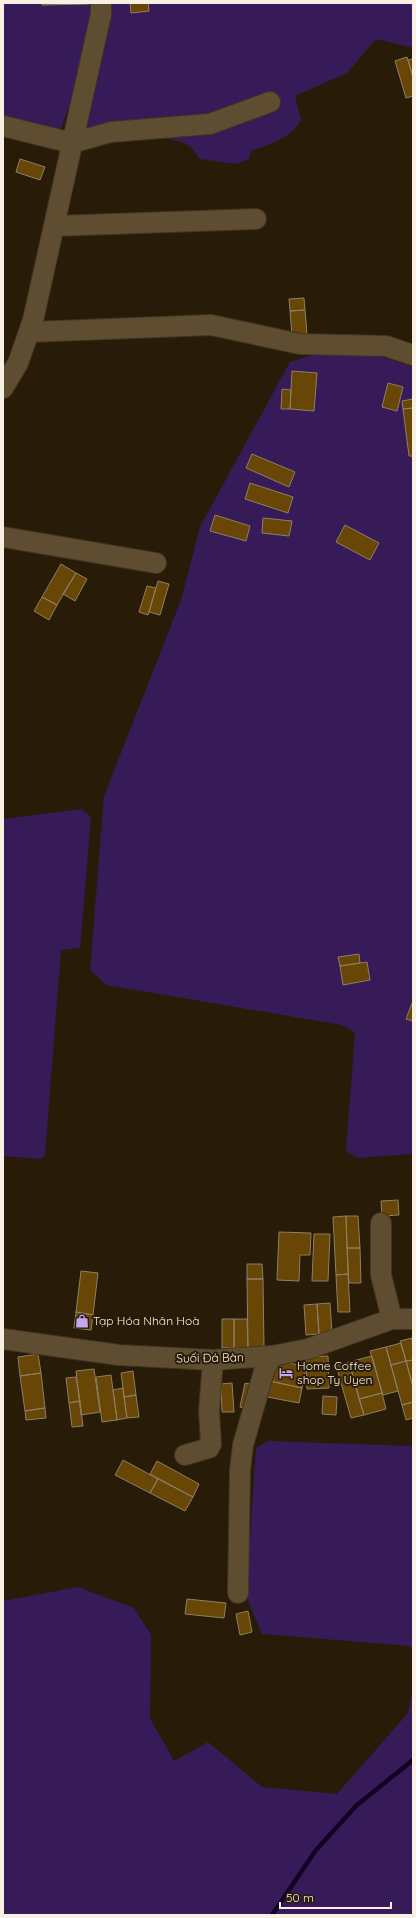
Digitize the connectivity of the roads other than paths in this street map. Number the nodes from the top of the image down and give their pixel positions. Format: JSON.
{"nodes":[{"id":1,"x":101,"y":3,"type":"edge"},
{"id":2,"x":270,"y":102,"type":"dead end"},
{"id":3,"x":3,"y":126,"type":"edge"},
{"id":4,"x":72,"y":143,"type":"junction"},
{"id":5,"x":256,"y":219,"type":"dead end"},
{"id":6,"x":54,"y":226,"type":"junction"},
{"id":7,"x":30,"y":332,"type":"junction"},
{"id":8,"x":413,"y":355,"type":"edge"},
{"id":9,"x":3,"y":388,"type":"edge"},
{"id":10,"x":3,"y":537,"type":"edge"},
{"id":11,"x":156,"y":563,"type":"dead end"},
{"id":12,"x":381,"y":1224,"type":"dead end"},
{"id":13,"x":392,"y":1319,"type":"junction"},
{"id":14,"x":413,"y":1319,"type":"edge"},
{"id":15,"x":3,"y":1339,"type":"edge"},
{"id":16,"x":272,"y":1356,"type":"junction"},
{"id":17,"x":213,"y":1360,"type":"junction"},
{"id":18,"x":185,"y":1455,"type":"dead end"},
{"id":19,"x":238,"y":1593,"type":"dead end"}],
"edges":[{"from":1,"to":4,"type":"street"},
{"from":2,"to":4,"type":"street"},
{"from":3,"to":4,"type":"street"},
{"from":4,"to":6,"type":"street"},
{"from":5,"to":6,"type":"street"},
{"from":6,"to":7,"type":"street"},
{"from":7,"to":8,"type":"street"},
{"from":7,"to":9,"type":"street"},
{"from":10,"to":11,"type":"street"},
{"from":12,"to":13,"type":"street"},
{"from":13,"to":14,"type":"street","name":"Suối Đá Bàn"},
{"from":13,"to":16,"type":"street","name":"Suối Đá Bàn"},
{"from":15,"to":17,"type":"street","name":"Suối Đá Bàn"},
{"from":16,"to":17,"type":"street","name":"Suối Đá Bàn"},
{"from":16,"to":19,"type":"street"},
{"from":17,"to":18,"type":"street"}]}
